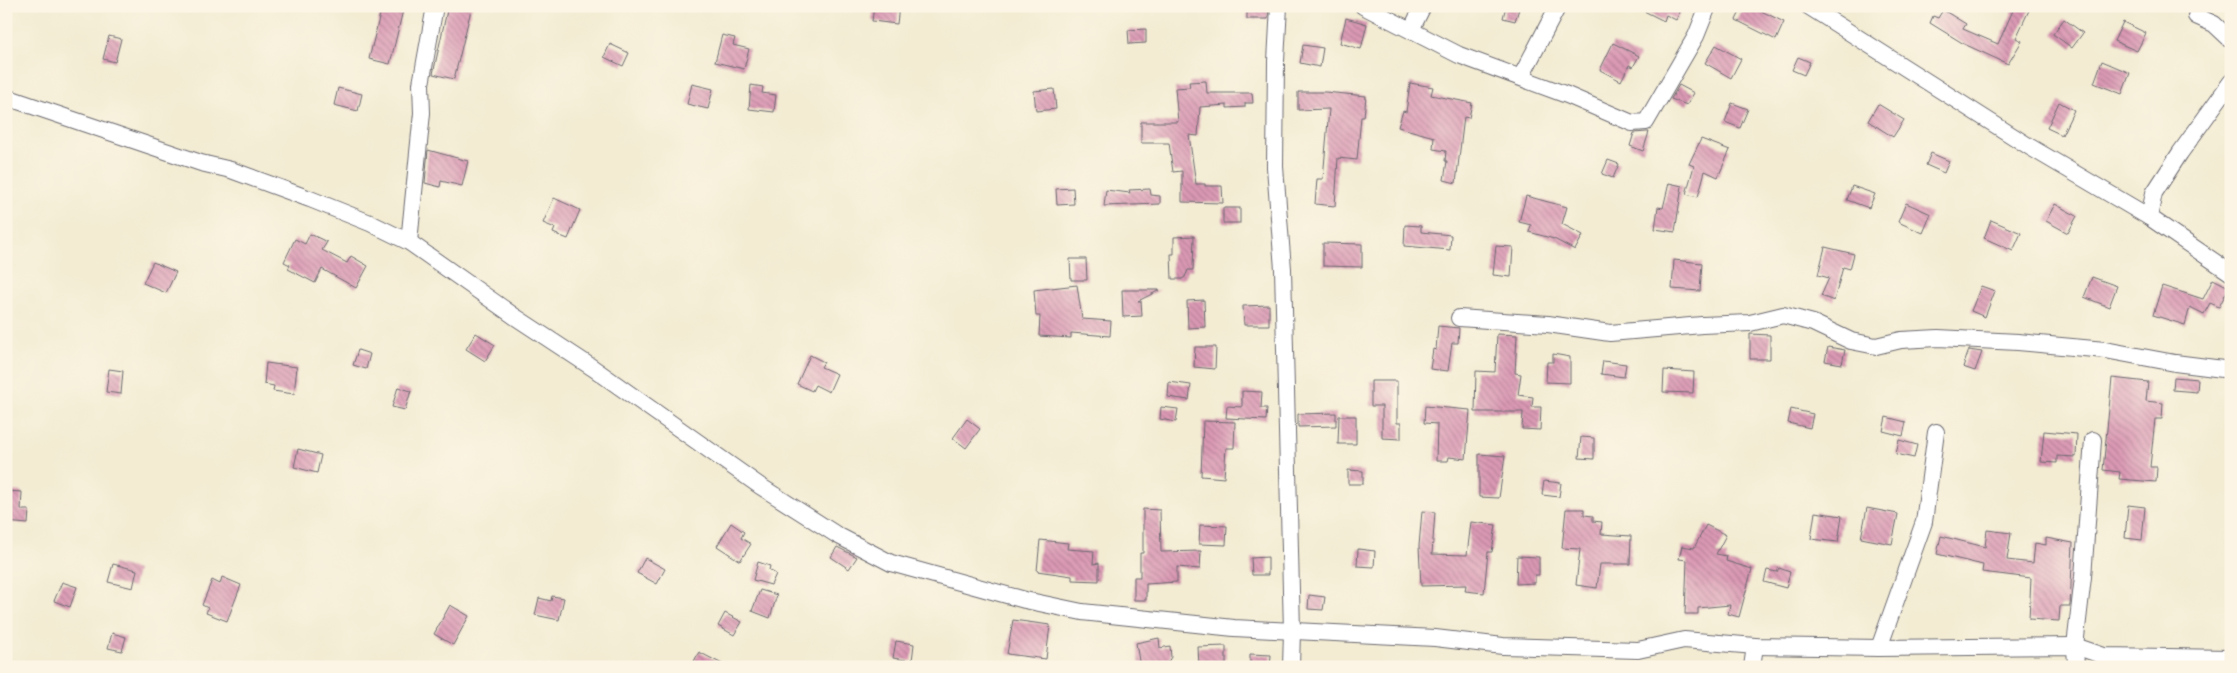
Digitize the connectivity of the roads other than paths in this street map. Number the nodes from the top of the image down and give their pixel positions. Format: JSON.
{"nodes":[{"id":1,"x":435,"y":6,"type":"edge"},
{"id":2,"x":1279,"y":6,"type":"edge"},
{"id":3,"x":1363,"y":6,"type":"edge"},
{"id":4,"x":1423,"y":6,"type":"edge"},
{"id":5,"x":1558,"y":6,"type":"edge"},
{"id":6,"x":1708,"y":6,"type":"edge"},
{"id":7,"x":1808,"y":6,"type":"edge"},
{"id":8,"x":2196,"y":16,"type":"dead end"},
{"id":9,"x":1412,"y":30,"type":"junction"},
{"id":10,"x":2231,"y":40,"type":"edge"},
{"id":11,"x":1521,"y":77,"type":"junction"},
{"id":12,"x":2231,"y":82,"type":"edge"},
{"id":13,"x":6,"y":97,"type":"edge"},
{"id":14,"x":2149,"y":217,"type":"junction"},
{"id":15,"x":409,"y":242,"type":"junction"},
{"id":16,"x":2231,"y":272,"type":"edge"},
{"id":17,"x":1459,"y":318,"type":"dead end"},
{"id":18,"x":2231,"y":370,"type":"edge"},
{"id":19,"x":1936,"y":432,"type":"dead end"},
{"id":20,"x":2093,"y":440,"type":"dead end"},
{"id":21,"x":1292,"y":631,"type":"junction"},
{"id":22,"x":1755,"y":646,"type":"junction"},
{"id":23,"x":2075,"y":646,"type":"junction"},
{"id":24,"x":1879,"y":648,"type":"junction"},
{"id":25,"x":2231,"y":658,"type":"edge"},
{"id":26,"x":1291,"y":667,"type":"edge"},
{"id":27,"x":1752,"y":667,"type":"edge"},
{"id":28,"x":2076,"y":667,"type":"edge"}],
"edges":[{"from":1,"to":15,"type":"street"},
{"from":2,"to":21,"type":"street"},
{"from":3,"to":9,"type":"street"},
{"from":4,"to":9,"type":"street"},
{"from":5,"to":11,"type":"street"},
{"from":6,"to":11,"type":"street"},
{"from":7,"to":14,"type":"street"},
{"from":8,"to":10,"type":"street"},
{"from":9,"to":11,"type":"street"},
{"from":12,"to":14,"type":"street"},
{"from":13,"to":15,"type":"street"},
{"from":14,"to":16,"type":"street"},
{"from":15,"to":21,"type":"street"},
{"from":17,"to":18,"type":"street"},
{"from":19,"to":24,"type":"street"},
{"from":20,"to":23,"type":"street"},
{"from":21,"to":22,"type":"street"},
{"from":21,"to":26,"type":"street"},
{"from":22,"to":24,"type":"street"},
{"from":22,"to":27,"type":"street"},
{"from":23,"to":24,"type":"street"},
{"from":23,"to":25,"type":"street"},
{"from":23,"to":28,"type":"street"}]}
